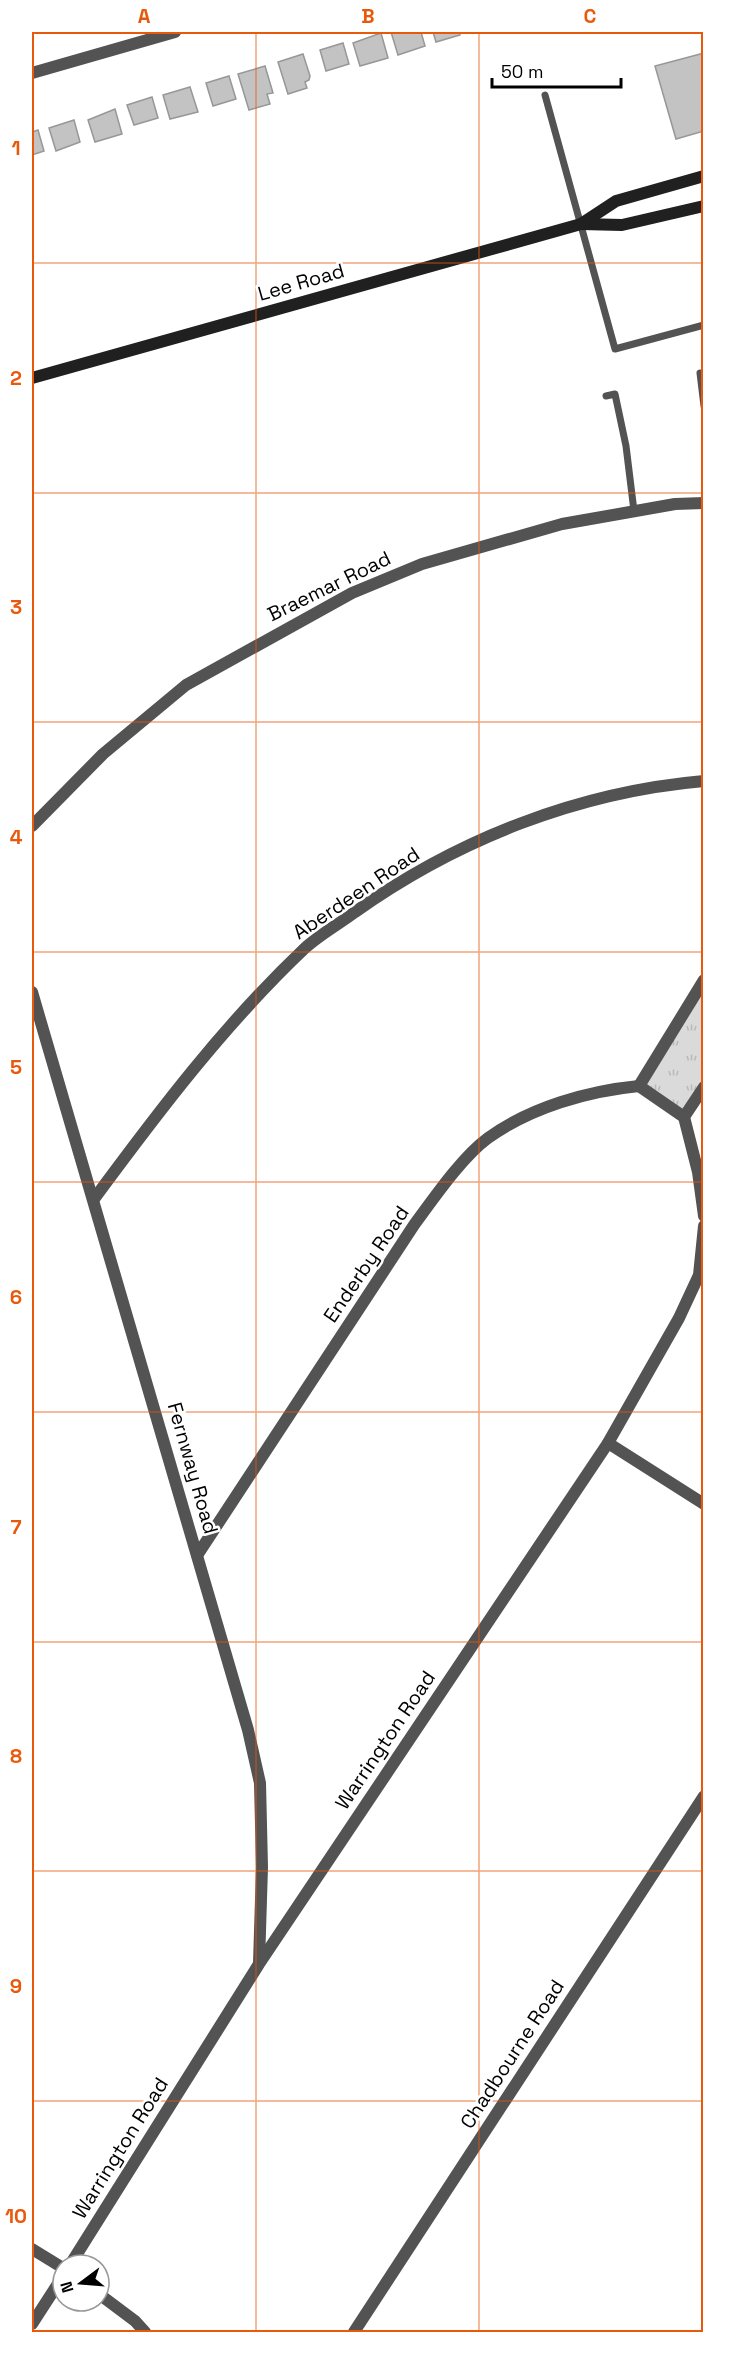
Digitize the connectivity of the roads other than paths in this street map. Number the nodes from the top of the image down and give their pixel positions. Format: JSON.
{"nodes":[{"id":1,"x":175,"y":32,"type":"edge"},
{"id":2,"x":32,"y":73,"type":"edge"},
{"id":3,"x":545,"y":95,"type":"dead end"},
{"id":4,"x":704,"y":176,"type":"edge"},
{"id":5,"x":704,"y":206,"type":"edge"},
{"id":6,"x":581,"y":224,"type":"junction"},
{"id":7,"x":704,"y":325,"type":"edge"},
{"id":8,"x":700,"y":373,"type":"dead end"},
{"id":9,"x":32,"y":378,"type":"edge"},
{"id":10,"x":606,"y":396,"type":"dead end"},
{"id":11,"x":704,"y":405,"type":"edge"},
{"id":12,"x":704,"y":503,"type":"edge"},
{"id":13,"x":634,"y":512,"type":"junction"},
{"id":14,"x":704,"y":781,"type":"edge"},
{"id":15,"x":32,"y":826,"type":"edge"},
{"id":16,"x":704,"y":980,"type":"edge"},
{"id":17,"x":32,"y":992,"type":"edge"},
{"id":18,"x":639,"y":1086,"type":"junction"},
{"id":19,"x":704,"y":1086,"type":"edge"},
{"id":20,"x":684,"y":1117,"type":"junction"},
{"id":21,"x":94,"y":1199,"type":"junction"},
{"id":22,"x":704,"y":1216,"type":"edge"},
{"id":23,"x":704,"y":1226,"type":"edge"},
{"id":24,"x":608,"y":1443,"type":"junction"},
{"id":25,"x":704,"y":1504,"type":"edge"},
{"id":26,"x":198,"y":1554,"type":"junction"},
{"id":27,"x":704,"y":1796,"type":"edge"},
{"id":28,"x":259,"y":1964,"type":"junction"},
{"id":29,"x":32,"y":2249,"type":"edge"},
{"id":30,"x":78,"y":2253,"type":"edge"},
{"id":31,"x":51,"y":2261,"type":"edge"},
{"id":32,"x":51,"y":2295,"type":"edge"},
{"id":33,"x":111,"y":2303,"type":"edge"},
{"id":34,"x":32,"y":2324,"type":"edge"},
{"id":35,"x":145,"y":2332,"type":"edge"},
{"id":36,"x":354,"y":2332,"type":"edge"}],
"edges":[{"from":1,"to":2,"type":"street"},
{"from":3,"to":6,"type":"lane"},
{"from":4,"to":6,"type":"main road","name":"Lee Road"},
{"from":5,"to":6,"type":"main road","name":"Lee Road"},
{"from":6,"to":7,"type":"lane"},
{"from":6,"to":9,"type":"main road","name":"Lee Road"},
{"from":8,"to":11,"type":"lane"},
{"from":10,"to":13,"type":"lane"},
{"from":12,"to":13,"type":"street","name":"Braemar Road"},
{"from":13,"to":15,"type":"street","name":"Braemar Road"},
{"from":14,"to":21,"type":"street","name":"Aberdeen Road"},
{"from":16,"to":18,"type":"street"},
{"from":17,"to":21,"type":"street","name":"Fernway Road"},
{"from":18,"to":20,"type":"street"},
{"from":18,"to":26,"type":"street","name":"Enderby Road"},
{"from":19,"to":20,"type":"street"},
{"from":20,"to":22,"type":"street"},
{"from":21,"to":26,"type":"street","name":"Fernway Road"},
{"from":23,"to":24,"type":"street","name":"Warrington Road"},
{"from":24,"to":25,"type":"street"},
{"from":24,"to":28,"type":"street","name":"Warrington Road"},
{"from":26,"to":28,"type":"street","name":"Fernway Road"},
{"from":27,"to":36,"type":"street","name":"Chadbourne Road"},
{"from":28,"to":30,"type":"street","name":"Warrington Road"},
{"from":29,"to":31,"type":"street"},
{"from":32,"to":34,"type":"street"},
{"from":33,"to":35,"type":"street"}]}
